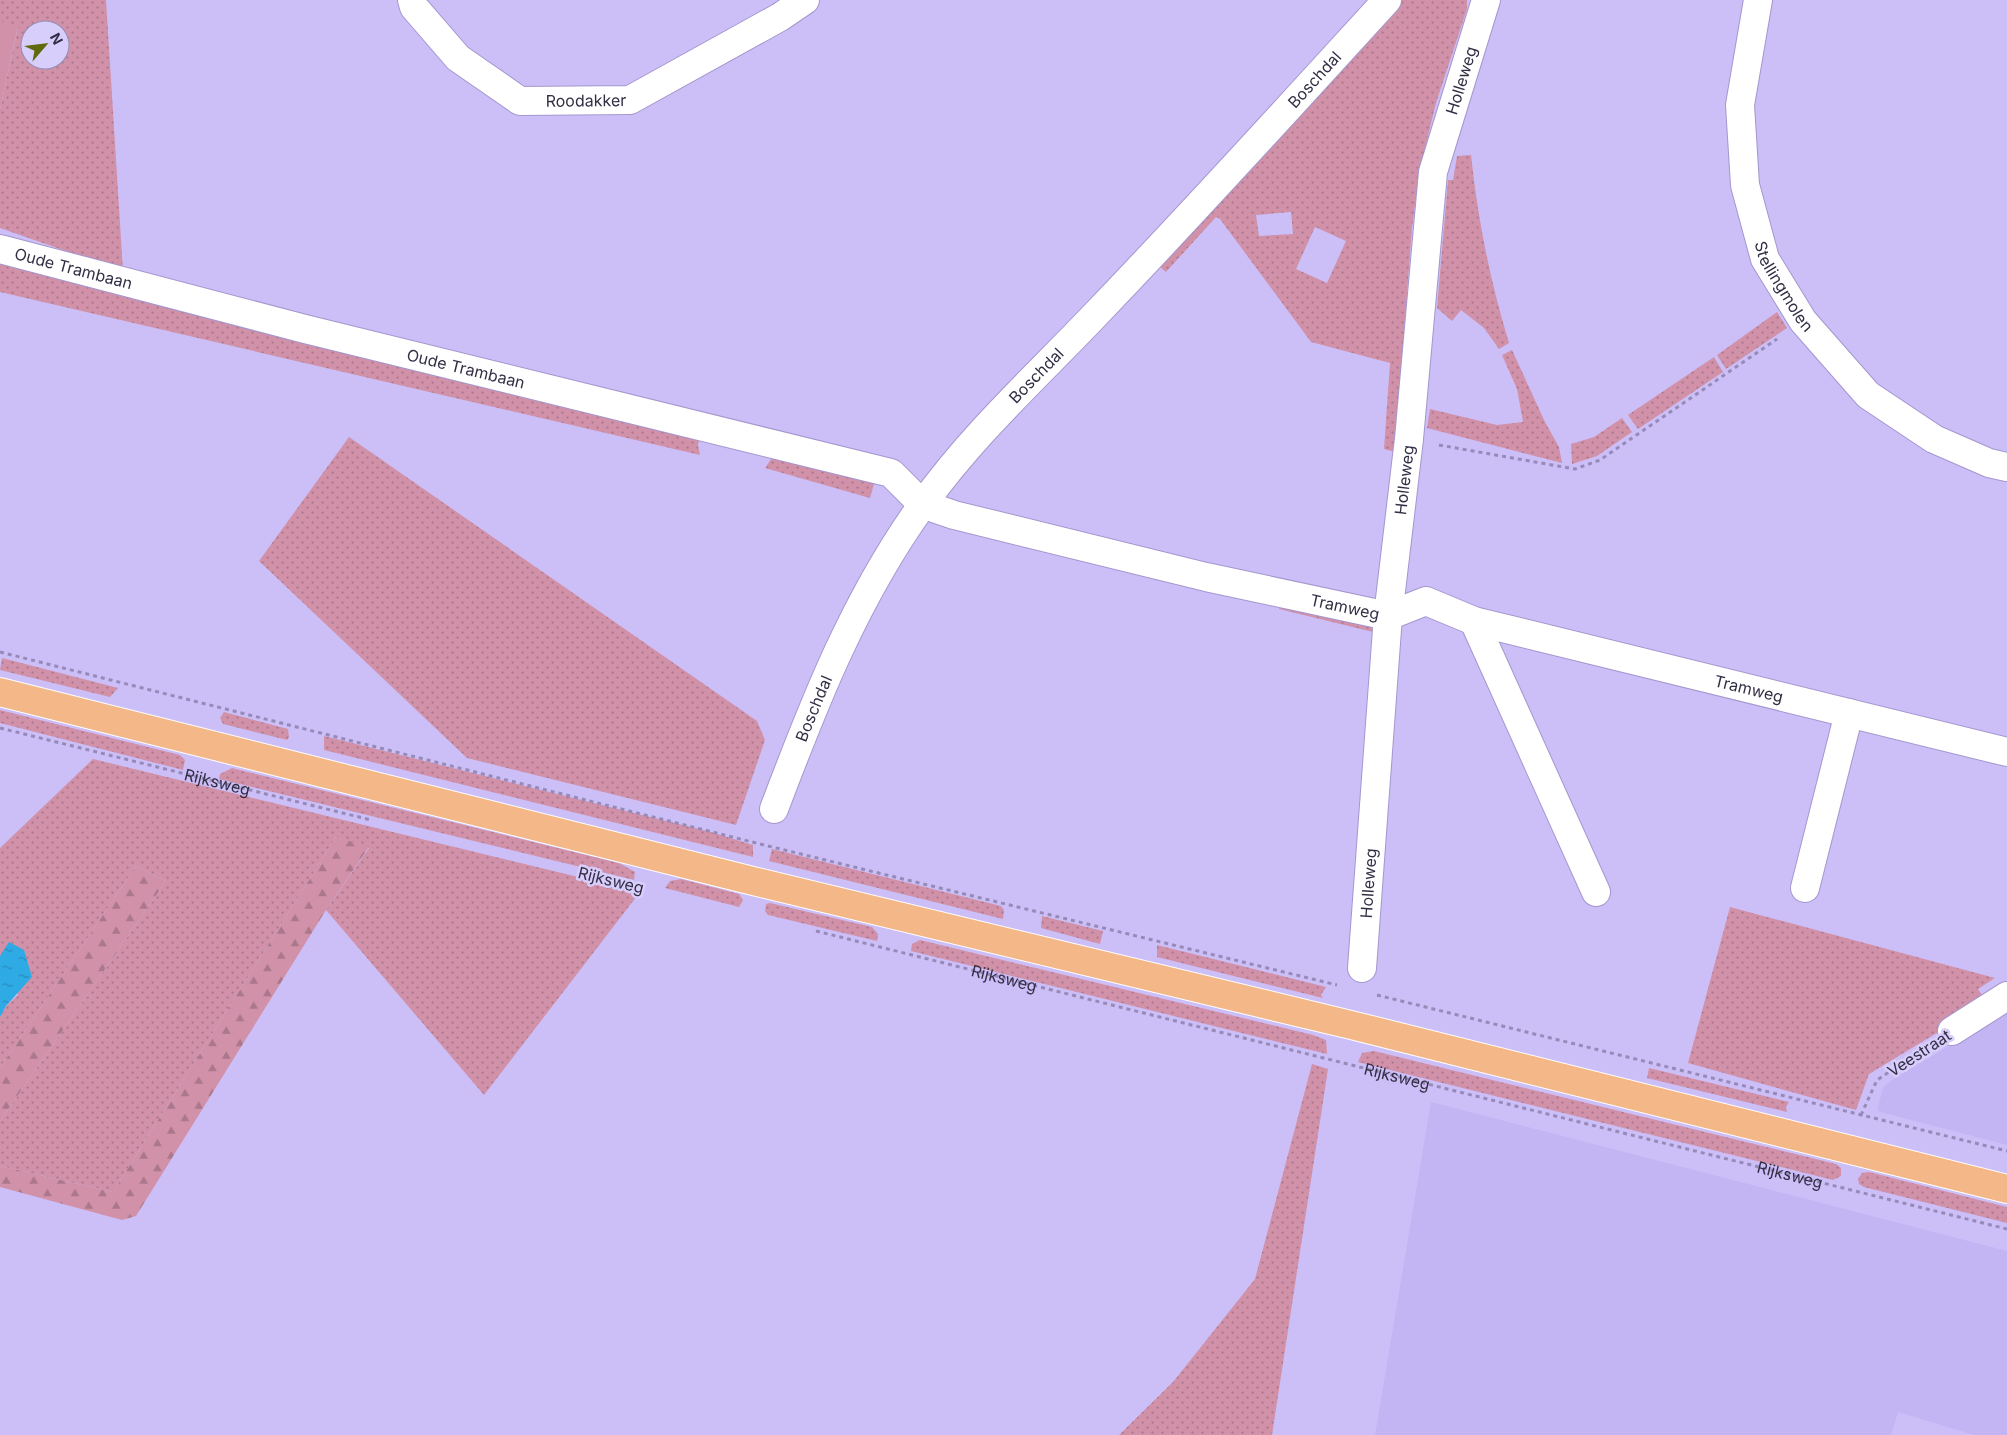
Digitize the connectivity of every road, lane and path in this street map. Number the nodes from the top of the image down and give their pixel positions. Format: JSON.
{"nodes":[{"id":1,"x":412,"y":0,"type":"edge"},
{"id":2,"x":805,"y":0,"type":"edge"},
{"id":3,"x":1388,"y":0,"type":"edge"},
{"id":4,"x":1486,"y":0,"type":"edge"},
{"id":5,"x":1758,"y":0,"type":"edge"},
{"id":6,"x":0,"y":249,"type":"edge"},
{"id":7,"x":1803,"y":322,"type":"junction"},
{"id":8,"x":1409,"y":439,"type":"junction"},
{"id":9,"x":2007,"y":467,"type":"edge"},
{"id":10,"x":922,"y":504,"type":"junction"},
{"id":11,"x":1388,"y":616,"type":"junction"},
{"id":12,"x":1474,"y":621,"type":"junction"},
{"id":13,"x":0,"y":652,"type":"edge"},
{"id":14,"x":0,"y":692,"type":"edge"},
{"id":15,"x":1849,"y":713,"type":"junction"},
{"id":16,"x":0,"y":728,"type":"edge"},
{"id":17,"x":2007,"y":752,"type":"edge"},
{"id":18,"x":774,"y":809,"type":"dead end"},
{"id":19,"x":376,"y":821,"type":"dead end"},
{"id":20,"x":1805,"y":888,"type":"dead end"},
{"id":21,"x":1596,"y":892,"type":"dead end"},
{"id":22,"x":808,"y":929,"type":"dead end"},
{"id":23,"x":1353,"y":978,"type":"joint"},
{"id":24,"x":1372,"y":994,"type":"dead end"},
{"id":25,"x":2007,"y":996,"type":"edge"},
{"id":26,"x":1952,"y":1031,"type":"joint"},
{"id":27,"x":1861,"y":1115,"type":"junction"},
{"id":28,"x":1853,"y":1151,"type":"junction"},
{"id":29,"x":2007,"y":1151,"type":"edge"},
{"id":30,"x":1845,"y":1189,"type":"junction"},
{"id":31,"x":2007,"y":1189,"type":"edge"},
{"id":32,"x":2007,"y":1229,"type":"edge"}],
"edges":[{"from":1,"to":2,"type":"street","name":"Roodakker"},
{"from":3,"to":10,"type":"street","name":"Boschdal"},
{"from":4,"to":8,"type":"street","name":"Holleweg"},
{"from":5,"to":7,"type":"street","name":"Stellingmolen"},
{"from":6,"to":10,"type":"street","name":"Oude Trambaan"},
{"from":7,"to":8,"type":"path"},
{"from":7,"to":9,"type":"street","name":"Stellingmolen"},
{"from":8,"to":11,"type":"street","name":"Holleweg"},
{"from":10,"to":11,"type":"street","name":"Tramweg"},
{"from":10,"to":18,"type":"street","name":"Boschdal"},
{"from":11,"to":12,"type":"street","name":"Tramweg"},
{"from":11,"to":23,"type":"street","name":"Holleweg"},
{"from":12,"to":15,"type":"street","name":"Tramweg"},
{"from":12,"to":21,"type":"street"},
{"from":13,"to":23,"type":"path"},
{"from":14,"to":28,"type":"main road"},
{"from":15,"to":17,"type":"street","name":"Tramweg"},
{"from":15,"to":20,"type":"street"},
{"from":16,"to":19,"type":"path","name":"Rijksweg"},
{"from":22,"to":30,"type":"path","name":"Rijksweg"},
{"from":24,"to":27,"type":"path"},
{"from":25,"to":26,"type":"street","name":"Veestraat"},
{"from":26,"to":27,"type":"path","name":"Veestraat"},
{"from":27,"to":28,"type":"path","name":"Veestraat"},
{"from":27,"to":29,"type":"path"},
{"from":28,"to":30,"type":"path","name":"Veestraat"},
{"from":28,"to":31,"type":"main road"},
{"from":30,"to":32,"type":"path","name":"Rijksweg"}]}
